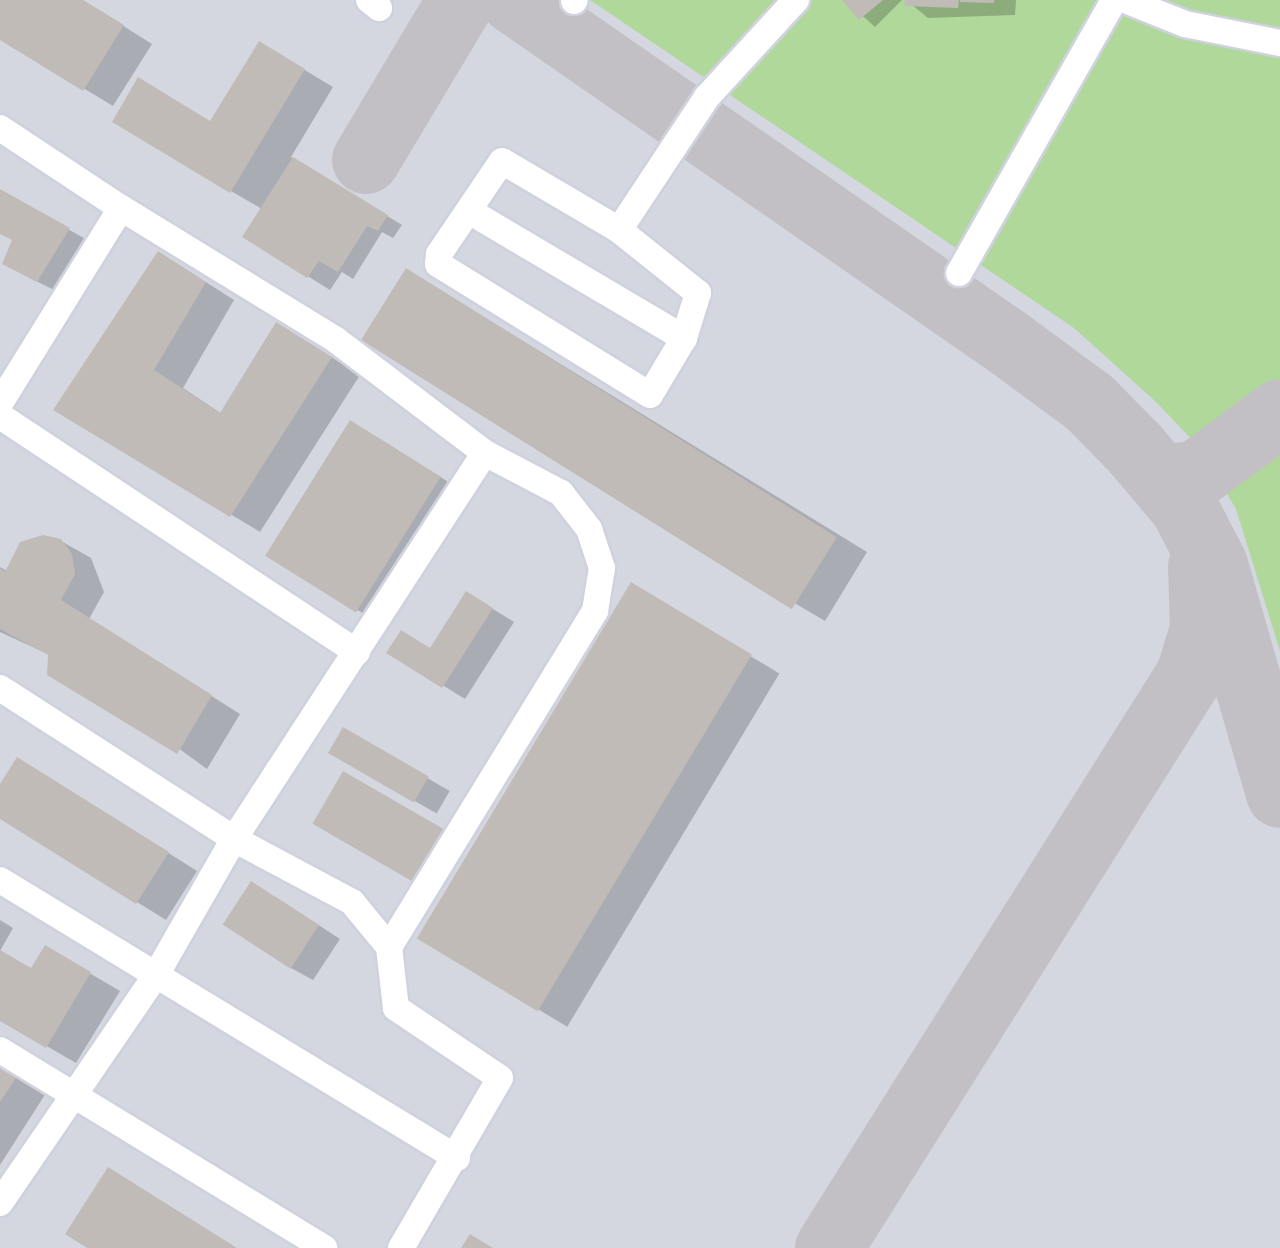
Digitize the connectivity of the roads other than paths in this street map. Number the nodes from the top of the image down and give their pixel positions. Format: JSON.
{"nodes":[{"id":1,"x":796,"y":0,"type":"edge"},
{"id":2,"x":1114,"y":0,"type":"edge"},
{"id":3,"x":1125,"y":0,"type":"edge"},
{"id":4,"x":1280,"y":43,"type":"edge"},
{"id":5,"x":0,"y":128,"type":"edge"},
{"id":6,"x":121,"y":208,"type":"junction"},
{"id":7,"x":469,"y":211,"type":"junction"},
{"id":8,"x":619,"y":230,"type":"junction"},
{"id":9,"x":960,"y":273,"type":"dead end"},
{"id":10,"x":684,"y":338,"type":"junction"},
{"id":11,"x":0,"y":403,"type":"edge"},
{"id":12,"x":0,"y":416,"type":"edge"},
{"id":13,"x":485,"y":453,"type":"junction"},
{"id":14,"x":357,"y":652,"type":"junction"},
{"id":15,"x":0,"y":688,"type":"edge"},
{"id":16,"x":234,"y":839,"type":"junction"},
{"id":17,"x":0,"y":880,"type":"edge"},
{"id":18,"x":389,"y":947,"type":"junction"},
{"id":19,"x":156,"y":975,"type":"junction"},
{"id":20,"x":0,"y":1050,"type":"edge"},
{"id":21,"x":73,"y":1096,"type":"junction"},
{"id":22,"x":457,"y":1158,"type":"junction"},
{"id":23,"x":0,"y":1203,"type":"edge"},
{"id":24,"x":324,"y":1248,"type":"edge"},
{"id":25,"x":401,"y":1248,"type":"edge"}],
"edges":[{"from":1,"to":8,"type":"lane"},
{"from":2,"to":9,"type":"lane"},
{"from":3,"to":4,"type":"lane"},
{"from":5,"to":6,"type":"lane"},
{"from":6,"to":11,"type":"lane"},
{"from":6,"to":13,"type":"lane"},
{"from":7,"to":8,"type":"lane"},
{"from":7,"to":10,"type":"lane"},
{"from":7,"to":10,"type":"lane"},
{"from":8,"to":10,"type":"lane"},
{"from":12,"to":14,"type":"lane"},
{"from":13,"to":14,"type":"lane"},
{"from":13,"to":18,"type":"lane"},
{"from":14,"to":16,"type":"lane"},
{"from":15,"to":16,"type":"lane"},
{"from":16,"to":18,"type":"lane"},
{"from":16,"to":19,"type":"lane"},
{"from":17,"to":19,"type":"lane"},
{"from":18,"to":22,"type":"lane"},
{"from":19,"to":21,"type":"lane"},
{"from":19,"to":22,"type":"lane"},
{"from":20,"to":21,"type":"lane"},
{"from":21,"to":23,"type":"lane"},
{"from":21,"to":24,"type":"lane"},
{"from":22,"to":25,"type":"lane"}]}
